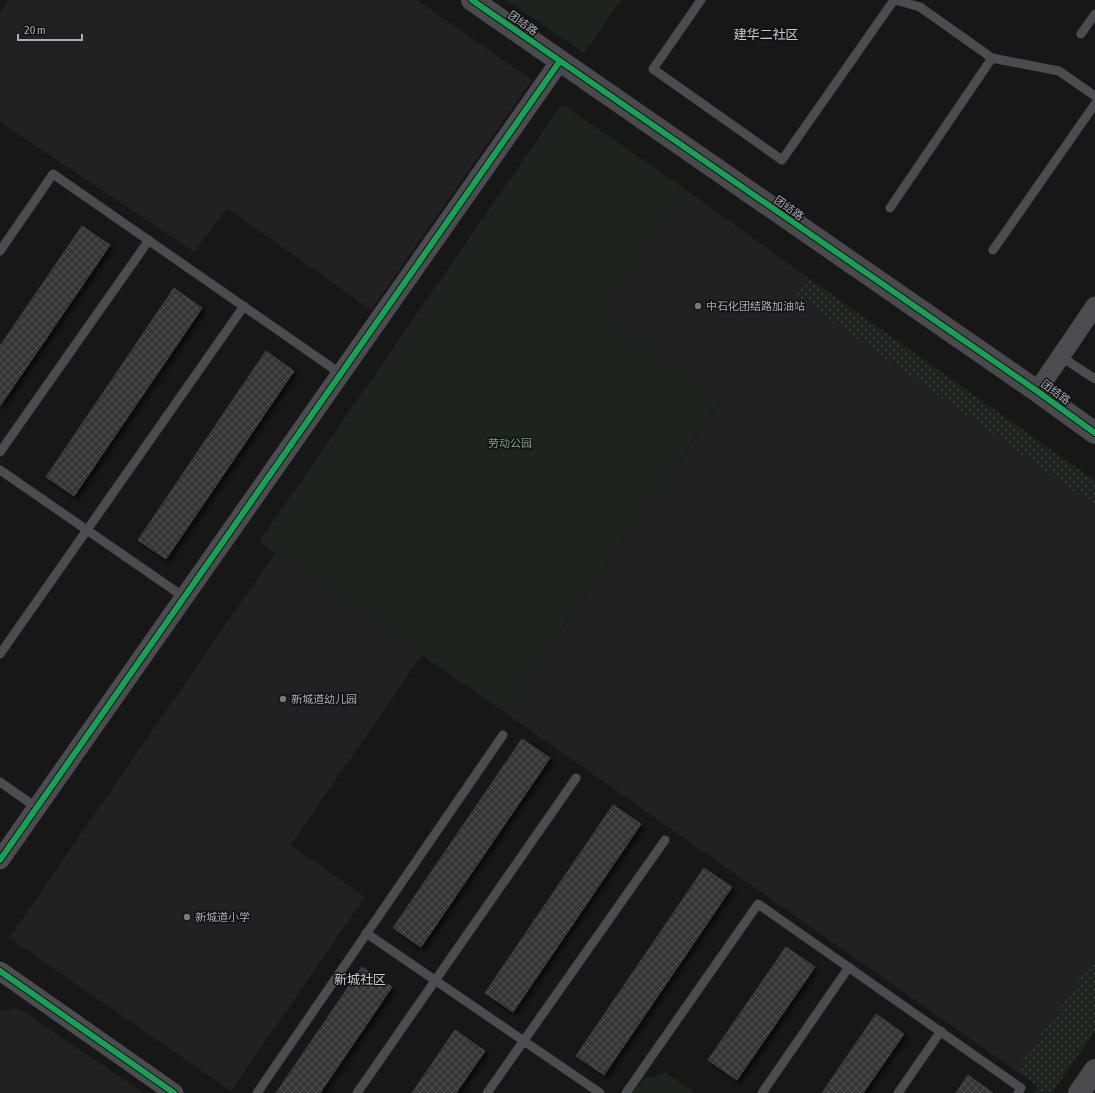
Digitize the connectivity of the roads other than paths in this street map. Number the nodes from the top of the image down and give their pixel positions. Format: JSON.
{"nodes":[{"id":1,"x":472,"y":0,"type":"edge"},
{"id":2,"x":701,"y":0,"type":"edge"},
{"id":3,"x":894,"y":0,"type":"edge"},
{"id":4,"x":1095,"y":14,"type":"edge"},
{"id":5,"x":1081,"y":34,"type":"dead end"},
{"id":6,"x":992,"y":58,"type":"junction"},
{"id":7,"x":560,"y":61,"type":"junction"},
{"id":8,"x":1095,"y":96,"type":"edge"},
{"id":9,"x":1095,"y":104,"type":"edge"},
{"id":10,"x":890,"y":208,"type":"dead end"},
{"id":11,"x":149,"y":240,"type":"junction"},
{"id":12,"x":993,"y":250,"type":"dead end"},
{"id":13,"x":0,"y":251,"type":"edge"},
{"id":14,"x":244,"y":306,"type":"junction"},
{"id":15,"x":1095,"y":306,"type":"edge"},
{"id":16,"x":1060,"y":356,"type":"junction"},
{"id":17,"x":341,"y":374,"type":"junction"},
{"id":18,"x":1095,"y":379,"type":"edge"},
{"id":19,"x":1036,"y":391,"type":"junction"},
{"id":20,"x":1095,"y":433,"type":"edge"},
{"id":21,"x":0,"y":452,"type":"edge"},
{"id":22,"x":0,"y":470,"type":"edge"},
{"id":23,"x":87,"y":530,"type":"junction"},
{"id":24,"x":184,"y":597,"type":"junction"},
{"id":25,"x":0,"y":654,"type":"edge"},
{"id":26,"x":503,"y":735,"type":"dead end"},
{"id":27,"x":576,"y":778,"type":"dead end"},
{"id":28,"x":0,"y":782,"type":"edge"},
{"id":29,"x":37,"y":808,"type":"junction"},
{"id":30,"x":665,"y":840,"type":"dead end"},
{"id":31,"x":0,"y":860,"type":"edge"},
{"id":32,"x":366,"y":933,"type":"junction"},
{"id":33,"x":849,"y":967,"type":"junction"},
{"id":34,"x":0,"y":971,"type":"edge"},
{"id":35,"x":435,"y":981,"type":"junction"},
{"id":36,"x":941,"y":1031,"type":"junction"},
{"id":37,"x":523,"y":1041,"type":"junction"},
{"id":38,"x":1095,"y":1070,"type":"edge"},
{"id":39,"x":174,"y":1093,"type":"edge"},
{"id":40,"x":257,"y":1093,"type":"edge"},
{"id":41,"x":357,"y":1093,"type":"edge"},
{"id":42,"x":487,"y":1093,"type":"edge"},
{"id":43,"x":600,"y":1093,"type":"edge"},
{"id":44,"x":626,"y":1093,"type":"edge"},
{"id":45,"x":762,"y":1093,"type":"edge"},
{"id":46,"x":898,"y":1093,"type":"edge"},
{"id":47,"x":1018,"y":1093,"type":"edge"},
{"id":48,"x":1079,"y":1093,"type":"edge"}],
"edges":[{"from":1,"to":7,"type":"street","name":"团结路"},
{"from":2,"to":3,"type":"lane"},
{"from":3,"to":6,"type":"lane"},
{"from":4,"to":5,"type":"lane"},
{"from":6,"to":8,"type":"lane"},
{"from":6,"to":10,"type":"lane"},
{"from":7,"to":17,"type":"street"},
{"from":7,"to":19,"type":"street","name":"团结路"},
{"from":9,"to":12,"type":"lane"},
{"from":11,"to":13,"type":"lane"},
{"from":11,"to":14,"type":"lane"},
{"from":11,"to":21,"type":"lane"},
{"from":14,"to":17,"type":"lane"},
{"from":14,"to":23,"type":"lane"},
{"from":15,"to":16,"type":"street"},
{"from":16,"to":18,"type":"lane"},
{"from":16,"to":19,"type":"street"},
{"from":17,"to":24,"type":"street"},
{"from":19,"to":20,"type":"street","name":"团结路"},
{"from":22,"to":23,"type":"lane"},
{"from":23,"to":24,"type":"lane"},
{"from":23,"to":25,"type":"lane"},
{"from":24,"to":29,"type":"street"},
{"from":26,"to":32,"type":"lane"},
{"from":27,"to":35,"type":"lane"},
{"from":28,"to":29,"type":"lane"},
{"from":29,"to":31,"type":"street"},
{"from":30,"to":37,"type":"lane"},
{"from":32,"to":35,"type":"lane"},
{"from":32,"to":40,"type":"lane"},
{"from":33,"to":36,"type":"lane"},
{"from":33,"to":44,"type":"lane"},
{"from":33,"to":45,"type":"lane"},
{"from":34,"to":39,"type":"street"},
{"from":35,"to":37,"type":"lane"},
{"from":35,"to":41,"type":"lane"},
{"from":36,"to":46,"type":"lane"},
{"from":36,"to":47,"type":"lane"},
{"from":37,"to":42,"type":"lane"},
{"from":37,"to":43,"type":"lane"},
{"from":38,"to":48,"type":"street"}]}
